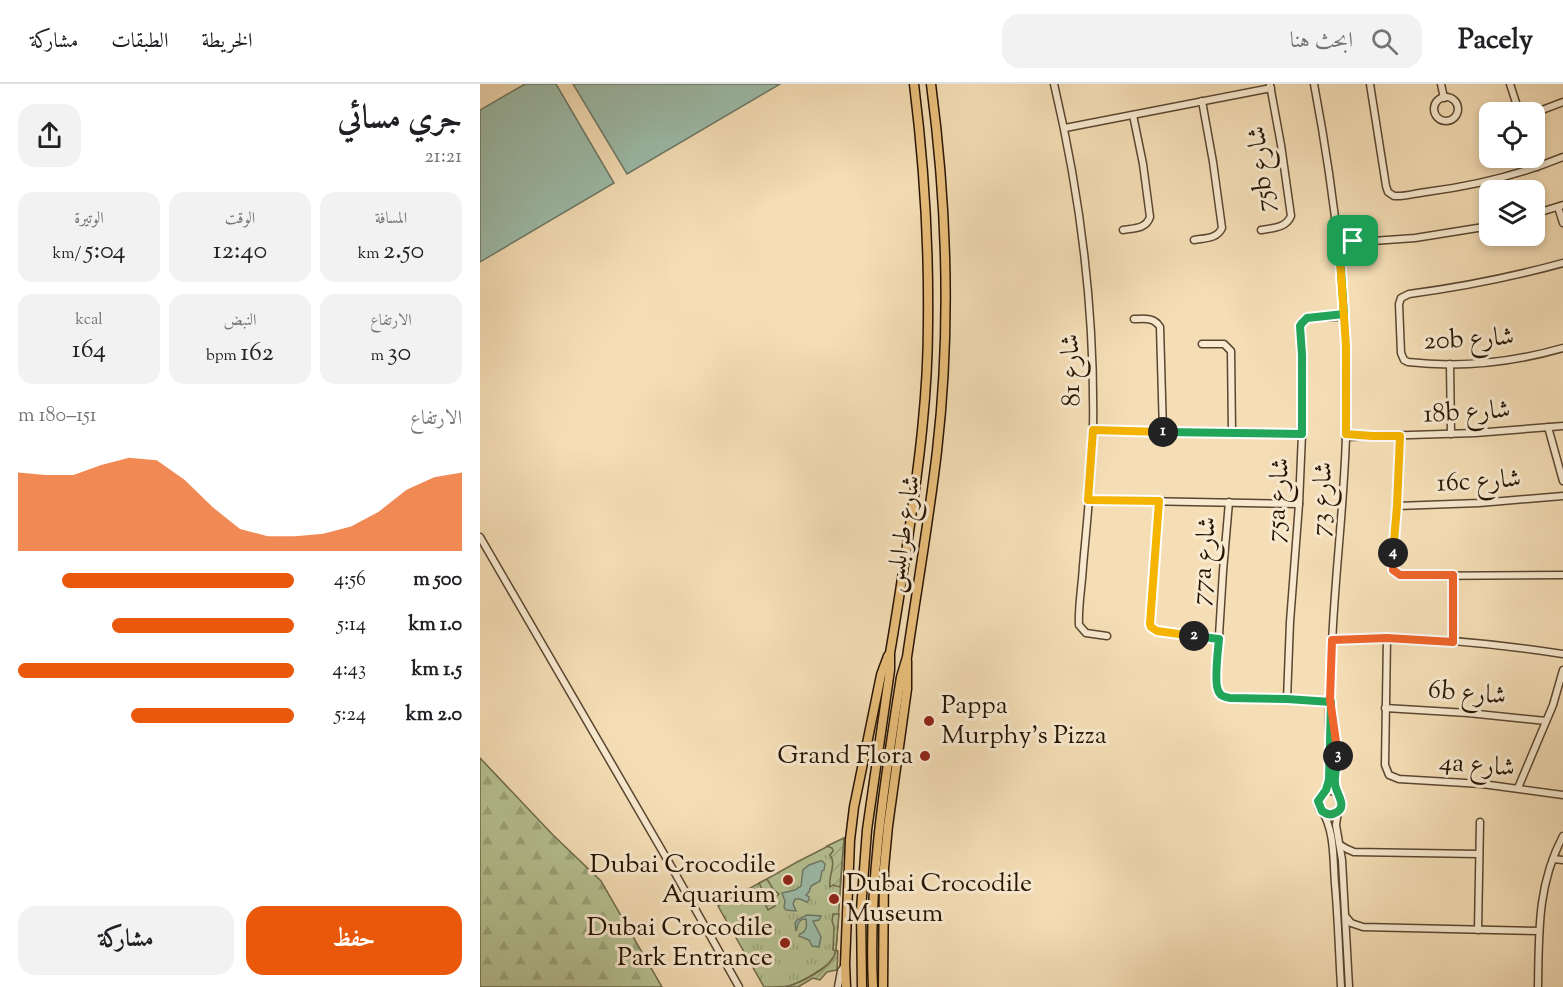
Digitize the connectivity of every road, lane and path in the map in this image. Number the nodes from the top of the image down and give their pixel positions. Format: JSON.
{"nodes":[{"id":1,"x":914,"y":84,"type":"edge"},
{"id":2,"x":931,"y":84,"type":"edge"},
{"id":3,"x":1054,"y":84,"type":"edge"},
{"id":4,"x":1314,"y":84,"type":"edge"},
{"id":5,"x":1370,"y":84,"type":"edge"},
{"id":6,"x":1441,"y":84,"type":"edge"},
{"id":7,"x":1510,"y":84,"type":"edge"},
{"id":8,"x":1270,"y":86,"type":"edge"},
{"id":9,"x":1444,"y":98,"type":"dead end"},
{"id":10,"x":1202,"y":101,"type":"junction"},
{"id":11,"x":1516,"y":102,"type":"edge"},
{"id":12,"x":1563,"y":102,"type":"edge"},
{"id":13,"x":1545,"y":109,"type":"edge"},
{"id":14,"x":1133,"y":115,"type":"junction"},
{"id":15,"x":1065,"y":128,"type":"junction"},
{"id":16,"x":1563,"y":157,"type":"edge"},
{"id":17,"x":1545,"y":164,"type":"edge"},
{"id":18,"x":1533,"y":168,"type":"edge"},
{"id":19,"x":1561,"y":207,"type":"edge"},
{"id":20,"x":1545,"y":211,"type":"edge"},
{"id":21,"x":1563,"y":223,"type":"edge"},
{"id":22,"x":1479,"y":228,"type":"edge"},
{"id":23,"x":1123,"y":230,"type":"dead end"},
{"id":24,"x":1261,"y":230,"type":"dead end"},
{"id":25,"x":1194,"y":240,"type":"dead end"},
{"id":26,"x":1339,"y":243,"type":"junction"},
{"id":27,"x":1563,"y":262,"type":"edge"},
{"id":28,"x":1344,"y":316,"type":"junction"},
{"id":29,"x":1134,"y":319,"type":"dead end"},
{"id":30,"x":1202,"y":344,"type":"dead end"},
{"id":31,"x":1563,"y":348,"type":"edge"},
{"id":32,"x":1450,"y":364,"type":"junction"},
{"id":33,"x":1563,"y":426,"type":"edge"},
{"id":34,"x":1548,"y":428,"type":"junction"},
{"id":35,"x":1093,"y":430,"type":"junction"},
{"id":36,"x":1163,"y":432,"type":"junction"},
{"id":37,"x":1232,"y":433,"type":"junction"},
{"id":38,"x":1302,"y":434,"type":"junction"},
{"id":39,"x":1451,"y":434,"type":"junction"},
{"id":40,"x":1346,"y":435,"type":"junction"},
{"id":41,"x":1400,"y":436,"type":"junction"},
{"id":42,"x":1563,"y":482,"type":"edge"},
{"id":43,"x":1563,"y":496,"type":"edge"},
{"id":44,"x":1088,"y":500,"type":"junction"},
{"id":45,"x":1159,"y":501,"type":"junction"},
{"id":46,"x":1229,"y":502,"type":"junction"},
{"id":47,"x":1299,"y":504,"type":"junction"},
{"id":48,"x":1397,"y":506,"type":"junction"},
{"id":49,"x":480,"y":537,"type":"edge"},
{"id":50,"x":1453,"y":575,"type":"junction"},
{"id":51,"x":1563,"y":575,"type":"edge"},
{"id":52,"x":1107,"y":636,"type":"dead end"},
{"id":53,"x":1333,"y":638,"type":"junction"},
{"id":54,"x":1387,"y":638,"type":"junction"},
{"id":55,"x":1219,"y":639,"type":"junction"},
{"id":56,"x":1453,"y":642,"type":"junction"},
{"id":57,"x":890,"y":653,"type":"junction"},
{"id":58,"x":1563,"y":654,"type":"edge"},
{"id":59,"x":907,"y":657,"type":"junction"},
{"id":60,"x":1563,"y":670,"type":"edge"},
{"id":61,"x":1287,"y":699,"type":"junction"},
{"id":62,"x":1331,"y":700,"type":"junction"},
{"id":63,"x":1385,"y":708,"type":"junction"},
{"id":64,"x":1546,"y":721,"type":"junction"},
{"id":65,"x":1518,"y":788,"type":"junction"},
{"id":66,"x":1324,"y":793,"type":"junction"},
{"id":67,"x":1338,"y":795,"type":"junction"},
{"id":68,"x":1563,"y":795,"type":"edge"},
{"id":69,"x":1322,"y":811,"type":"junction"},
{"id":70,"x":1338,"y":811,"type":"junction"},
{"id":71,"x":1480,"y":822,"type":"dead end"},
{"id":72,"x":1563,"y":836,"type":"edge"},
{"id":73,"x":1340,"y":845,"type":"junction"},
{"id":74,"x":1354,"y":852,"type":"junction"},
{"id":75,"x":1479,"y":854,"type":"junction"},
{"id":76,"x":1552,"y":859,"type":"junction"},
{"id":77,"x":1342,"y":860,"type":"junction"},
{"id":78,"x":1563,"y":860,"type":"edge"},
{"id":79,"x":1346,"y":917,"type":"junction"},
{"id":80,"x":1363,"y":927,"type":"junction"},
{"id":81,"x":1478,"y":930,"type":"junction"},
{"id":82,"x":1539,"y":931,"type":"junction"},
{"id":83,"x":1347,"y":939,"type":"junction"},
{"id":84,"x":883,"y":961,"type":"junction"},
{"id":85,"x":845,"y":964,"type":"junction"},
{"id":86,"x":739,"y":987,"type":"edge"},
{"id":87,"x":838,"y":987,"type":"edge"},
{"id":88,"x":846,"y":987,"type":"edge"},
{"id":89,"x":861,"y":987,"type":"edge"},
{"id":90,"x":873,"y":987,"type":"edge"},
{"id":91,"x":883,"y":987,"type":"edge"},
{"id":92,"x":889,"y":987,"type":"edge"},
{"id":93,"x":1341,"y":987,"type":"edge"},
{"id":94,"x":1350,"y":987,"type":"edge"},
{"id":95,"x":1538,"y":987,"type":"edge"}],
"edges":[{"from":1,"to":57,"type":"highway","name":"شارع طرابلس"},
{"from":2,"to":59,"type":"highway","name":"شارع طرابلس"},
{"from":3,"to":15,"type":"street","name":"شارع 81"},
{"from":4,"to":26,"type":"street","name":"شارع 73"},
{"from":5,"to":18,"type":"street"},
{"from":6,"to":9,"type":"street"},
{"from":7,"to":11,"type":"street"},
{"from":8,"to":10,"type":"street"},
{"from":8,"to":24,"type":"street","name":"75b شارع"},
{"from":10,"to":14,"type":"street"},
{"from":10,"to":25,"type":"street"},
{"from":12,"to":13,"type":"street"},
{"from":14,"to":15,"type":"street"},
{"from":14,"to":23,"type":"street"},
{"from":15,"to":35,"type":"street","name":"شارع 81"},
{"from":16,"to":17,"type":"street"},
{"from":19,"to":20,"type":"street"},
{"from":19,"to":21,"type":"street"},
{"from":22,"to":26,"type":"street"},
{"from":26,"to":28,"type":"street","name":"شارع 73"},
{"from":27,"to":32,"type":"street","name":"20b شارع"},
{"from":28,"to":38,"type":"street","name":"75a شارع"},
{"from":28,"to":40,"type":"street","name":"شارع 73"},
{"from":29,"to":36,"type":"street"},
{"from":30,"to":37,"type":"street"},
{"from":31,"to":32,"type":"street","name":"20b شارع"},
{"from":32,"to":39,"type":"street"},
{"from":33,"to":34,"type":"street","name":"18b شارع"},
{"from":34,"to":39,"type":"street","name":"18b شارع"},
{"from":34,"to":42,"type":"street"},
{"from":35,"to":36,"type":"street"},
{"from":35,"to":44,"type":"street","name":"شارع 81"},
{"from":36,"to":37,"type":"street"},
{"from":37,"to":38,"type":"street"},
{"from":38,"to":47,"type":"street","name":"75a شارع"},
{"from":39,"to":41,"type":"street","name":"18b شارع"},
{"from":40,"to":41,"type":"street","name":"18b شارع"},
{"from":40,"to":53,"type":"street","name":"شارع 73"},
{"from":41,"to":48,"type":"street"},
{"from":43,"to":48,"type":"street","name":"16c شارع"},
{"from":44,"to":45,"type":"street"},
{"from":44,"to":52,"type":"street","name":"شارع 81"},
{"from":45,"to":46,"type":"street"},
{"from":45,"to":55,"type":"street"},
{"from":46,"to":47,"type":"street"},
{"from":46,"to":55,"type":"street","name":"77a شارع"},
{"from":47,"to":61,"type":"street","name":"75a شارع"},
{"from":48,"to":50,"type":"street"},
{"from":49,"to":86,"type":"street"},
{"from":50,"to":51,"type":"street"},
{"from":50,"to":56,"type":"street"},
{"from":53,"to":54,"type":"street"},
{"from":53,"to":62,"type":"street","name":"شارع 73"},
{"from":54,"to":56,"type":"street"},
{"from":54,"to":63,"type":"street"},
{"from":55,"to":61,"type":"street","name":"77a شارع"},
{"from":56,"to":58,"type":"street"},
{"from":57,"to":85,"type":"highway"},
{"from":57,"to":89,"type":"highway","name":"شارع طرابلس"},
{"from":59,"to":84,"type":"highway"},
{"from":59,"to":90,"type":"highway","name":"شارع طرابلس"},
{"from":60,"to":64,"type":"street"},
{"from":61,"to":62,"type":"street"},
{"from":62,"to":66,"type":"street","name":"شارع 73"},
{"from":62,"to":67,"type":"street","name":"شارع 73"},
{"from":63,"to":64,"type":"street","name":"6b شارع"},
{"from":63,"to":65,"type":"street","name":"4a شارع"},
{"from":64,"to":65,"type":"street"},
{"from":65,"to":68,"type":"street","name":"4a شارع"},
{"from":66,"to":67,"type":"street"},
{"from":66,"to":69,"type":"street"},
{"from":67,"to":70,"type":"street"},
{"from":69,"to":70,"type":"street"},
{"from":69,"to":93,"type":"street"},
{"from":70,"to":73,"type":"street"},
{"from":71,"to":75,"type":"street"},
{"from":72,"to":76,"type":"street"},
{"from":73,"to":74,"type":"street"},
{"from":73,"to":77,"type":"street"},
{"from":74,"to":75,"type":"street"},
{"from":74,"to":77,"type":"street"},
{"from":75,"to":81,"type":"street"},
{"from":76,"to":78,"type":"street"},
{"from":76,"to":82,"type":"street"},
{"from":77,"to":79,"type":"street"},
{"from":79,"to":80,"type":"street"},
{"from":79,"to":83,"type":"street"},
{"from":80,"to":81,"type":"street"},
{"from":80,"to":83,"type":"street"},
{"from":81,"to":82,"type":"street"},
{"from":82,"to":95,"type":"street"},
{"from":83,"to":94,"type":"street"},
{"from":84,"to":91,"type":"highway"},
{"from":84,"to":92,"type":"street"},
{"from":85,"to":87,"type":"street"},
{"from":85,"to":88,"type":"highway"}]}
